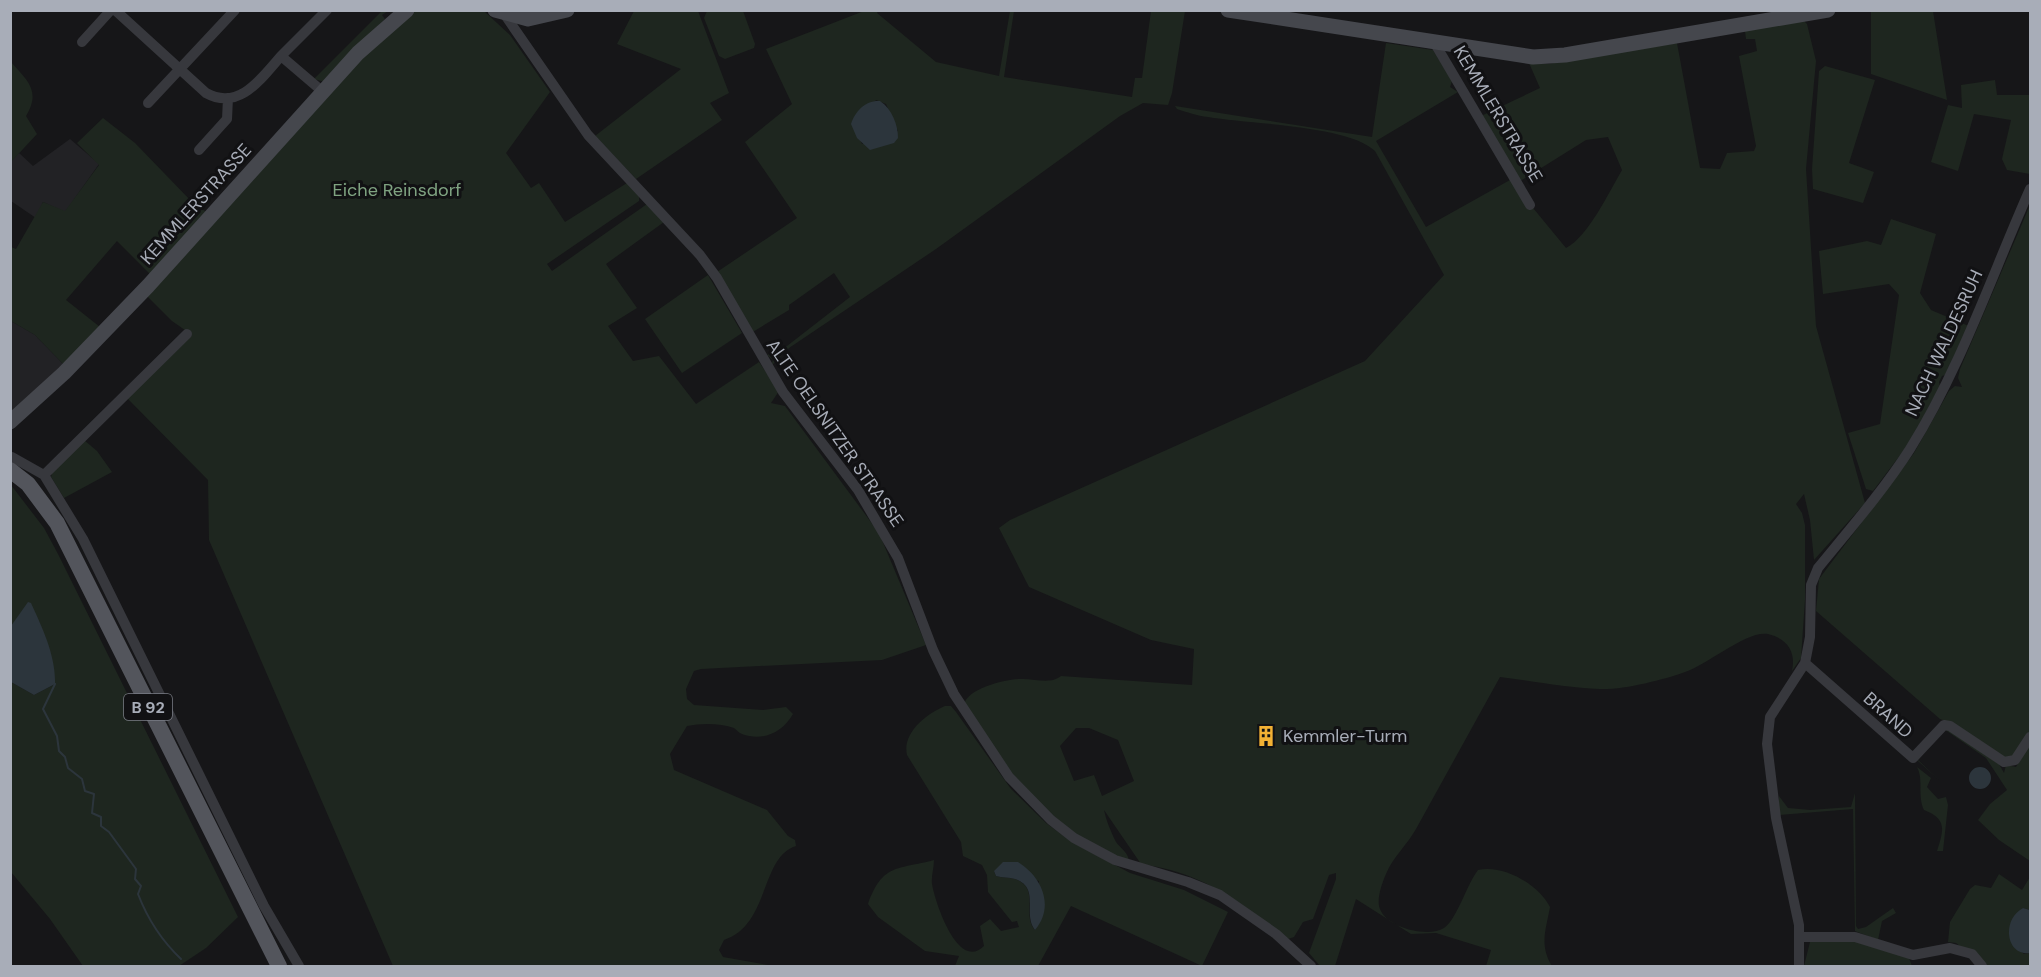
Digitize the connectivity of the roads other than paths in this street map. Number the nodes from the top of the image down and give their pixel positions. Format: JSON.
{"nodes":[{"id":1,"x":113,"y":10,"type":"edge"},
{"id":2,"x":235,"y":10,"type":"edge"},
{"id":3,"x":327,"y":10,"type":"edge"},
{"id":4,"x":407,"y":10,"type":"edge"},
{"id":5,"x":567,"y":10,"type":"edge"},
{"id":6,"x":1228,"y":10,"type":"edge"},
{"id":7,"x":1828,"y":10,"type":"edge"},
{"id":8,"x":500,"y":13,"type":"edge"},
{"id":9,"x":82,"y":42,"type":"dead end"},
{"id":10,"x":1434,"y":42,"type":"junction"},
{"id":11,"x":281,"y":56,"type":"junction"},
{"id":12,"x":180,"y":70,"type":"junction"},
{"id":13,"x":322,"y":91,"type":"junction"},
{"id":14,"x":228,"y":98,"type":"junction"},
{"id":15,"x":148,"y":103,"type":"dead end"},
{"id":16,"x":199,"y":150,"type":"dead end"},
{"id":17,"x":2031,"y":189,"type":"edge"},
{"id":18,"x":1530,"y":205,"type":"dead end"},
{"id":19,"x":187,"y":334,"type":"dead end"},
{"id":20,"x":10,"y":422,"type":"edge"},
{"id":21,"x":11,"y":464,"type":"edge"},
{"id":22,"x":44,"y":475,"type":"junction"},
{"id":23,"x":105,"y":603,"type":"junction"},
{"id":24,"x":1805,"y":663,"type":"junction"},
{"id":25,"x":2031,"y":737,"type":"edge"},
{"id":26,"x":244,"y":882,"type":"junction"},
{"id":27,"x":1800,"y":937,"type":"junction"},
{"id":28,"x":279,"y":966,"type":"edge"},
{"id":29,"x":299,"y":966,"type":"edge"},
{"id":30,"x":1311,"y":966,"type":"edge"},
{"id":31,"x":1799,"y":966,"type":"edge"},
{"id":32,"x":1982,"y":966,"type":"edge"}],
"edges":[{"from":1,"to":9,"type":"street"},
{"from":1,"to":12,"type":"street"},
{"from":2,"to":12,"type":"street"},
{"from":3,"to":11,"type":"street"},
{"from":4,"to":13,"type":"street","name":"KEMMLERSTRASSE"},
{"from":5,"to":8,"type":"street"},
{"from":6,"to":10,"type":"street","name":"KEMMLERSTRASSE"},
{"from":7,"to":10,"type":"street","name":"KEMMLERSTRASSE"},
{"from":8,"to":30,"type":"street","name":"ALTE OELSNITZER STRASSE"},
{"from":10,"to":18,"type":"street","name":"KEMMLERSTRASSE"},
{"from":11,"to":13,"type":"street"},
{"from":11,"to":14,"type":"street"},
{"from":12,"to":14,"type":"street"},
{"from":12,"to":15,"type":"street"},
{"from":13,"to":20,"type":"street","name":"KEMMLERSTRASSE"},
{"from":14,"to":16,"type":"street"},
{"from":17,"to":24,"type":"street","name":"NACH WALDESRUH"},
{"from":19,"to":22,"type":"street"},
{"from":21,"to":22,"type":"street"},
{"from":21,"to":23,"type":"main road","number":"B 92"},
{"from":22,"to":23,"type":"street"},
{"from":23,"to":26,"type":"main road","number":"B 92"},
{"from":24,"to":25,"type":"street","name":"BRAND"},
{"from":24,"to":27,"type":"street"},
{"from":26,"to":28,"type":"main road","number":"B 92"},
{"from":26,"to":29,"type":"street"},
{"from":27,"to":31,"type":"street"},
{"from":27,"to":32,"type":"street"}]}
